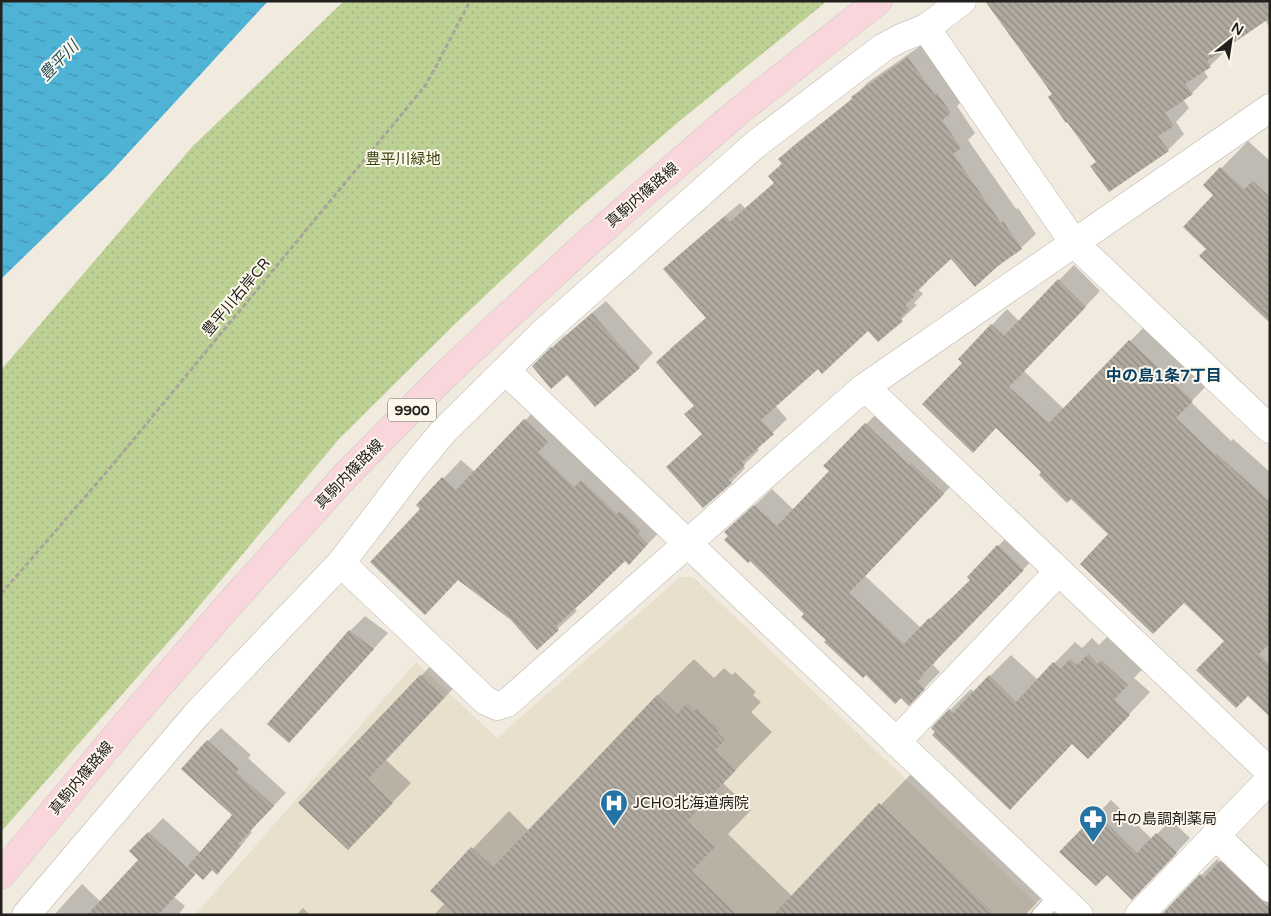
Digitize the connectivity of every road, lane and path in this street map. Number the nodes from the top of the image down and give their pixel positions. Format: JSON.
{"nodes":[{"id":1,"x":470,"y":1,"type":"edge"},
{"id":2,"x":878,"y":1,"type":"edge"},
{"id":3,"x":962,"y":1,"type":"edge"},
{"id":4,"x":926,"y":28,"type":"junction"},
{"id":5,"x":1270,"y":108,"type":"edge"},
{"id":6,"x":1074,"y":243,"type":"junction"},
{"id":7,"x":506,"y":371,"type":"junction"},
{"id":8,"x":865,"y":388,"type":"junction"},
{"id":9,"x":1265,"y":415,"type":"edge"},
{"id":10,"x":687,"y":544,"type":"junction"},
{"id":11,"x":341,"y":563,"type":"junction"},
{"id":12,"x":1058,"y":572,"type":"junction"},
{"id":13,"x":1,"y":594,"type":"edge"},
{"id":14,"x":896,"y":742,"type":"junction"},
{"id":15,"x":1270,"y":772,"type":"edge"},
{"id":16,"x":1270,"y":779,"type":"edge"},
{"id":17,"x":1215,"y":835,"type":"junction"},
{"id":18,"x":1,"y":875,"type":"edge"},
{"id":19,"x":1270,"y":888,"type":"edge"},
{"id":20,"x":1058,"y":895,"type":"junction"},
{"id":21,"x":26,"y":915,"type":"edge"},
{"id":22,"x":1040,"y":915,"type":"edge"},
{"id":23,"x":1079,"y":915,"type":"edge"},
{"id":24,"x":1140,"y":915,"type":"edge"}],
"edges":[{"from":1,"to":13,"type":"path","name":"豊平川右岸CR"},
{"from":2,"to":18,"type":"main road","name":"真駒内篠路線","number":"9900"},
{"from":3,"to":4,"type":"street"},
{"from":4,"to":6,"type":"street"},
{"from":4,"to":7,"type":"street"},
{"from":5,"to":6,"type":"street"},
{"from":6,"to":8,"type":"street"},
{"from":6,"to":9,"type":"street"},
{"from":7,"to":10,"type":"street"},
{"from":7,"to":11,"type":"street"},
{"from":8,"to":10,"type":"street"},
{"from":8,"to":12,"type":"street"},
{"from":10,"to":11,"type":"street"},
{"from":10,"to":14,"type":"street"},
{"from":11,"to":21,"type":"street"},
{"from":12,"to":14,"type":"street"},
{"from":12,"to":15,"type":"street"},
{"from":14,"to":20,"type":"street"},
{"from":16,"to":17,"type":"street"},
{"from":17,"to":19,"type":"street"},
{"from":17,"to":24,"type":"street"},
{"from":20,"to":22,"type":"lane"},
{"from":20,"to":23,"type":"street"}]}
